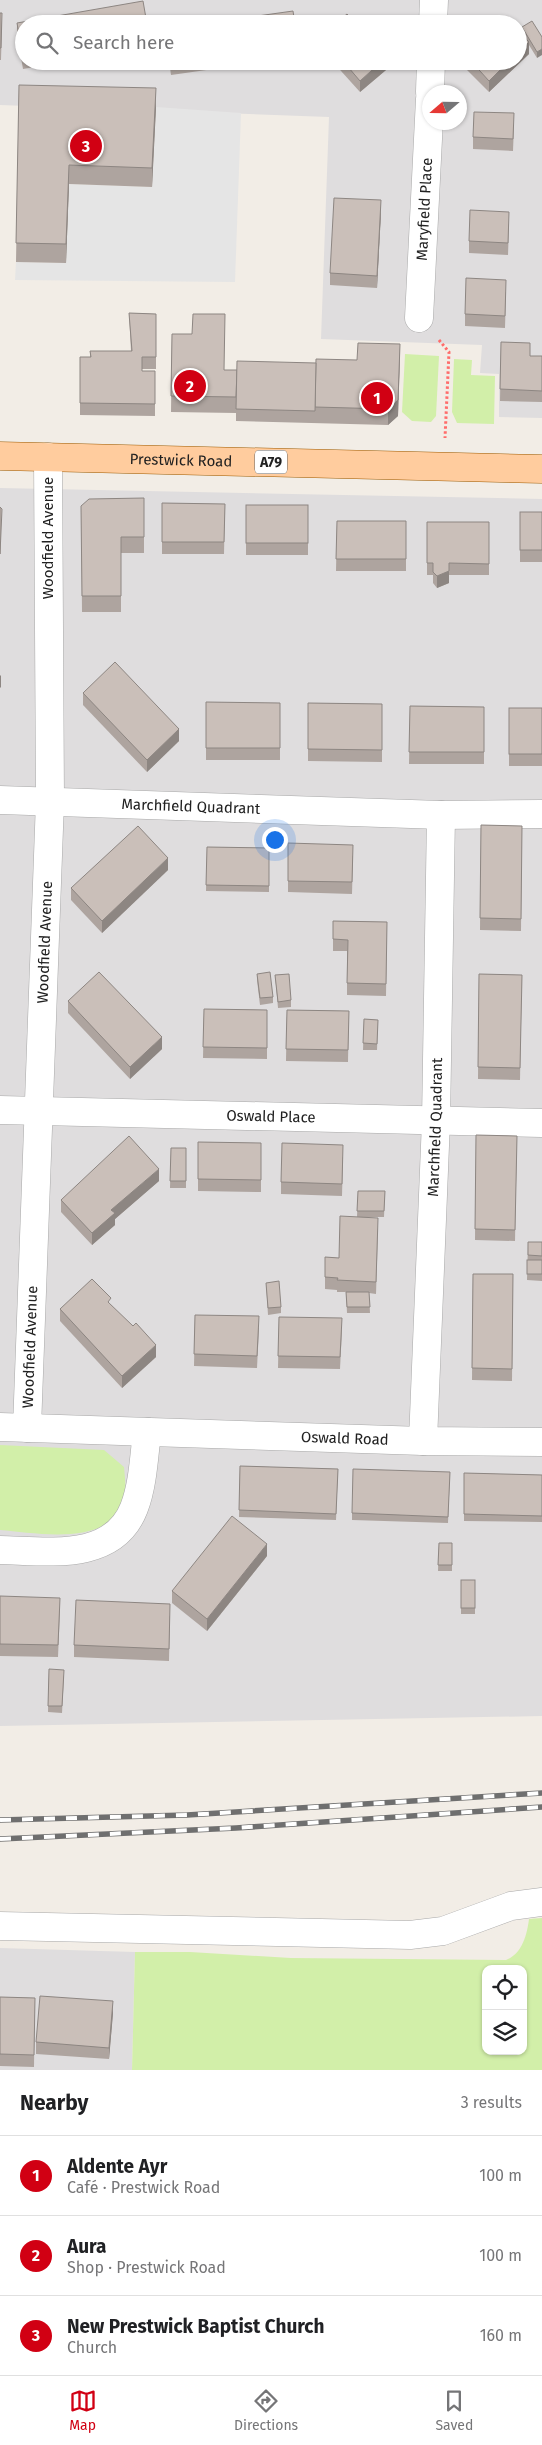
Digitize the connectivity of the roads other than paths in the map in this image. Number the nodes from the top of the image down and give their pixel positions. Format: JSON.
{"nodes":[{"id":1,"x":434,"y":0,"type":"edge"},
{"id":2,"x":433,"y":15,"type":"edge"},
{"id":3,"x":431,"y":70,"type":"edge"},
{"id":4,"x":430,"y":85,"type":"edge"},
{"id":5,"x":428,"y":130,"type":"edge"},
{"id":6,"x":419,"y":318,"type":"road end"},
{"id":7,"x":0,"y":456,"type":"edge"},
{"id":8,"x":48,"y":457,"type":"junction"},
{"id":9,"x":542,"y":469,"type":"edge"},
{"id":10,"x":0,"y":800,"type":"edge"},
{"id":11,"x":50,"y":801,"type":"junction"},
{"id":12,"x":442,"y":814,"type":"junction"},
{"id":13,"x":542,"y":814,"type":"edge"},
{"id":14,"x":0,"y":1110,"type":"edge"},
{"id":15,"x":40,"y":1111,"type":"junction"},
{"id":16,"x":436,"y":1121,"type":"junction"},
{"id":17,"x":542,"y":1124,"type":"edge"},
{"id":18,"x":0,"y":1427,"type":"edge"},
{"id":19,"x":27,"y":1428,"type":"junction"},
{"id":20,"x":147,"y":1432,"type":"junction"},
{"id":21,"x":423,"y":1441,"type":"junction"},
{"id":22,"x":542,"y":1442,"type":"edge"},
{"id":23,"x":0,"y":1550,"type":"edge"},
{"id":24,"x":542,"y":1902,"type":"edge"},
{"id":25,"x":0,"y":1926,"type":"edge"}],
"edges":[{"from":1,"to":2,"type":"street"},
{"from":3,"to":4,"type":"street"},
{"from":5,"to":6,"type":"street","name":"Maryfield Place"},
{"from":7,"to":8,"type":"main road","name":"Prestwick Road","number":"A79"},
{"from":8,"to":9,"type":"main road","name":"Prestwick Road","number":"A79"},
{"from":8,"to":11,"type":"street","name":"Woodfield Avenue"},
{"from":10,"to":11,"type":"street","name":"Marchfield Quadrant"},
{"from":11,"to":12,"type":"street","name":"Marchfield Quadrant"},
{"from":11,"to":15,"type":"street","name":"Woodfield Avenue"},
{"from":12,"to":13,"type":"street","name":"Marchfield Quadrant"},
{"from":12,"to":16,"type":"street","name":"Marchfield Quadrant"},
{"from":14,"to":15,"type":"street","name":"Oswald Place"},
{"from":15,"to":16,"type":"street","name":"Oswald Place"},
{"from":15,"to":19,"type":"street","name":"Woodfield Avenue"},
{"from":16,"to":17,"type":"street","name":"Oswald Place"},
{"from":16,"to":21,"type":"street","name":"Marchfield Quadrant"},
{"from":18,"to":19,"type":"street","name":"Oswald Road"},
{"from":19,"to":20,"type":"street","name":"Oswald Road"},
{"from":20,"to":21,"type":"street","name":"Oswald Road"},
{"from":20,"to":23,"type":"street"},
{"from":21,"to":22,"type":"street","name":"Oswald Road"},
{"from":24,"to":25,"type":"street"}]}
